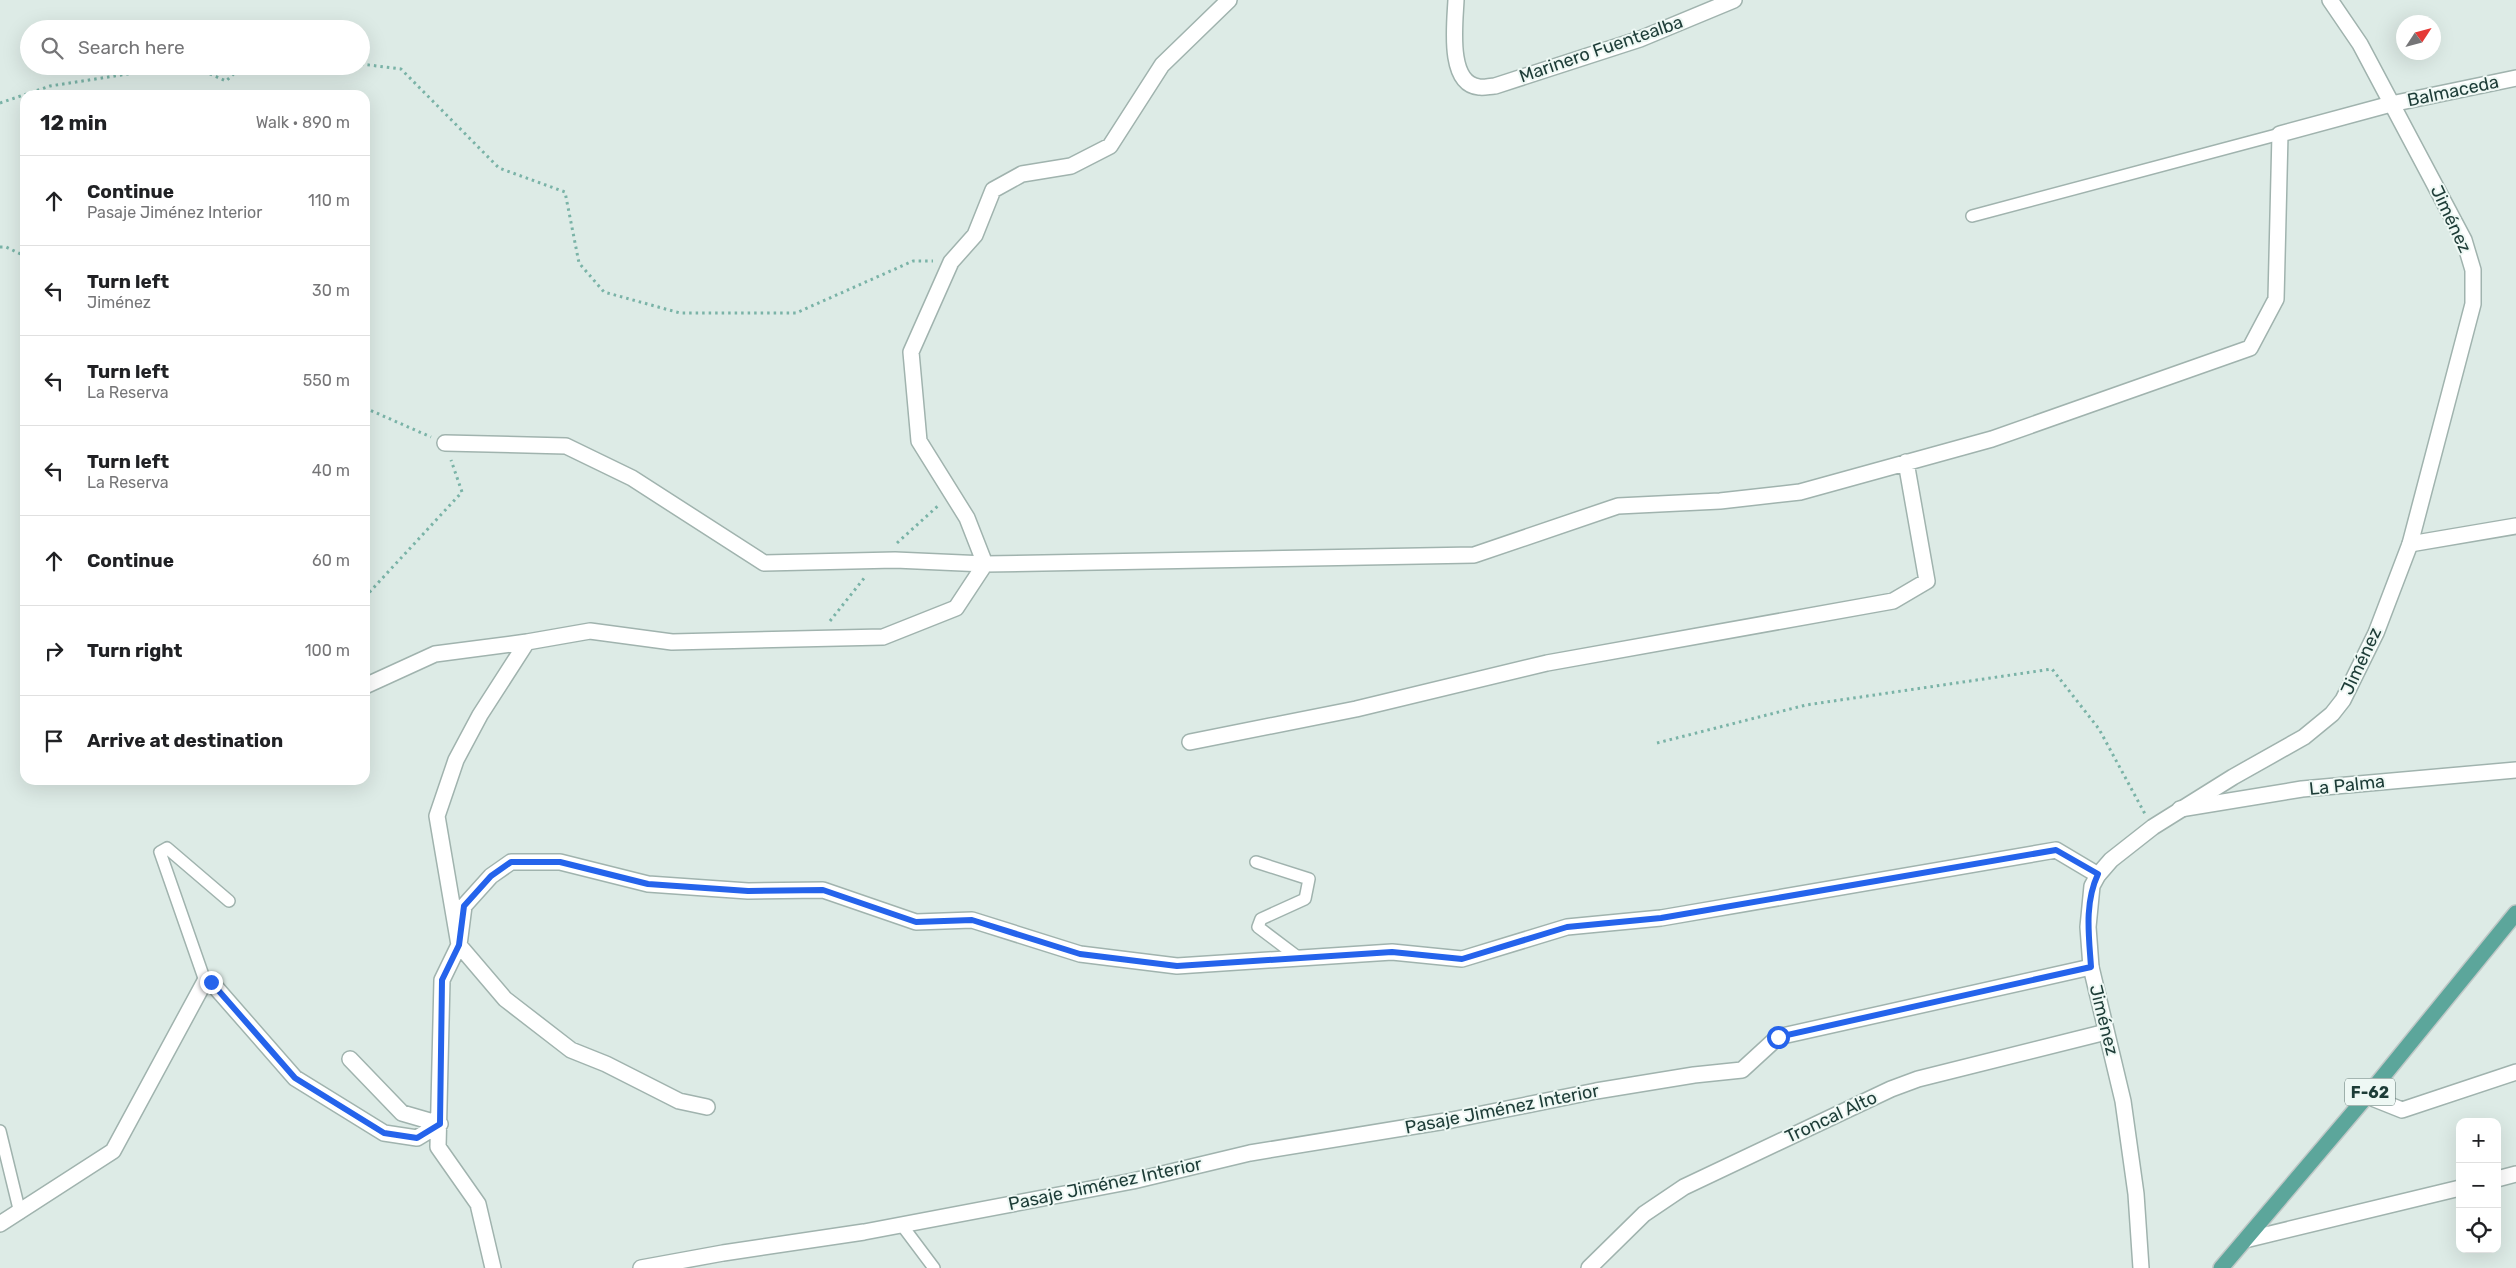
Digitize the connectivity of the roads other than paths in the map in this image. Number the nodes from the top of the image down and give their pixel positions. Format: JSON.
{"nodes":[{"id":1,"x":1229,"y":0,"type":"edge"},
{"id":2,"x":1456,"y":0,"type":"edge"},
{"id":3,"x":1734,"y":0,"type":"edge"},
{"id":4,"x":2330,"y":0,"type":"edge"},
{"id":5,"x":2516,"y":78,"type":"edge"},
{"id":6,"x":2391,"y":104,"type":"junction"},
{"id":7,"x":2280,"y":134,"type":"junction"},
{"id":8,"x":1972,"y":216,"type":"dead end"},
{"id":9,"x":445,"y":443,"type":"road end"},
{"id":10,"x":1906,"y":462,"type":"junction"},
{"id":11,"x":2516,"y":526,"type":"edge"},
{"id":12,"x":2410,"y":544,"type":"junction"},
{"id":13,"x":985,"y":564,"type":"junction"},
{"id":14,"x":526,"y":642,"type":"junction"},
{"id":15,"x":370,"y":684,"type":"edge"},
{"id":16,"x":1190,"y":742,"type":"dead end"},
{"id":17,"x":2516,"y":770,"type":"edge"},
{"id":18,"x":2180,"y":810,"type":"junction"},
{"id":19,"x":1256,"y":862,"type":"dead end"},
{"id":20,"x":2098,"y":874,"type":"junction"},
{"id":21,"x":229,"y":901,"type":"dead end"},
{"id":22,"x":2513,"y":921,"type":"edge"},
{"id":23,"x":459,"y":945,"type":"junction"},
{"id":24,"x":1299,"y":958,"type":"junction"},
{"id":25,"x":2091,"y":967,"type":"junction"},
{"id":26,"x":205,"y":981,"type":"junction"},
{"id":27,"x":2106,"y":1032,"type":"junction"},
{"id":28,"x":350,"y":1059,"type":"dead end"},
{"id":29,"x":2516,"y":1072,"type":"edge"},
{"id":30,"x":2367,"y":1096,"type":"junction"},
{"id":31,"x":707,"y":1107,"type":"dead end"},
{"id":32,"x":440,"y":1124,"type":"junction"},
{"id":33,"x":0,"y":1131,"type":"edge"},
{"id":34,"x":2516,"y":1174,"type":"edge"},
{"id":35,"x":2501,"y":1178,"type":"edge"},
{"id":36,"x":2456,"y":1189,"type":"edge"},
{"id":37,"x":20,"y":1213,"type":"junction"},
{"id":38,"x":0,"y":1224,"type":"edge"},
{"id":39,"x":901,"y":1224,"type":"junction"},
{"id":40,"x":2245,"y":1240,"type":"junction"},
{"id":41,"x":493,"y":1268,"type":"edge"},
{"id":42,"x":641,"y":1268,"type":"edge"},
{"id":43,"x":934,"y":1268,"type":"edge"},
{"id":44,"x":1589,"y":1268,"type":"edge"},
{"id":45,"x":2142,"y":1268,"type":"edge"},
{"id":46,"x":2221,"y":1268,"type":"edge"}],
"edges":[{"from":1,"to":13,"type":"street"},
{"from":2,"to":3,"type":"street","name":"Marinero Fuentealba"},
{"from":4,"to":6,"type":"street","name":"Jiménez"},
{"from":5,"to":6,"type":"street","name":"Balmaceda"},
{"from":6,"to":7,"type":"street","name":"Balmaceda"},
{"from":6,"to":12,"type":"street","name":"Jiménez"},
{"from":7,"to":8,"type":"lane"},
{"from":7,"to":10,"type":"street"},
{"from":9,"to":13,"type":"street"},
{"from":10,"to":13,"type":"street"},
{"from":10,"to":16,"type":"street"},
{"from":11,"to":12,"type":"street"},
{"from":12,"to":18,"type":"street","name":"Jiménez"},
{"from":13,"to":14,"type":"street"},
{"from":14,"to":15,"type":"street"},
{"from":14,"to":23,"type":"street"},
{"from":17,"to":18,"type":"street","name":"La Palma"},
{"from":18,"to":20,"type":"street","name":"Jiménez"},
{"from":19,"to":24,"type":"lane"},
{"from":20,"to":24,"type":"street"},
{"from":20,"to":25,"type":"street","name":"Jiménez"},
{"from":21,"to":26,"type":"lane"},
{"from":22,"to":30,"type":"main road","number":"F-62"},
{"from":23,"to":24,"type":"street"},
{"from":23,"to":31,"type":"street"},
{"from":23,"to":32,"type":"street"},
{"from":25,"to":27,"type":"street","name":"Jiménez"},
{"from":25,"to":39,"type":"street","name":"Pasaje Jiménez Interior"},
{"from":26,"to":32,"type":"street"},
{"from":26,"to":37,"type":"street"},
{"from":27,"to":44,"type":"street","name":"Troncal Alto"},
{"from":27,"to":45,"type":"street","name":"Jiménez"},
{"from":28,"to":32,"type":"street"},
{"from":29,"to":30,"type":"street"},
{"from":30,"to":40,"type":"main road","number":"F-62"},
{"from":32,"to":41,"type":"street"},
{"from":33,"to":37,"type":"lane"},
{"from":34,"to":35,"type":"street"},
{"from":36,"to":40,"type":"street"},
{"from":37,"to":38,"type":"street"},
{"from":39,"to":42,"type":"street","name":"Pasaje Jiménez Interior"},
{"from":39,"to":43,"type":"lane"},
{"from":40,"to":46,"type":"main road","number":"F-62"}]}
